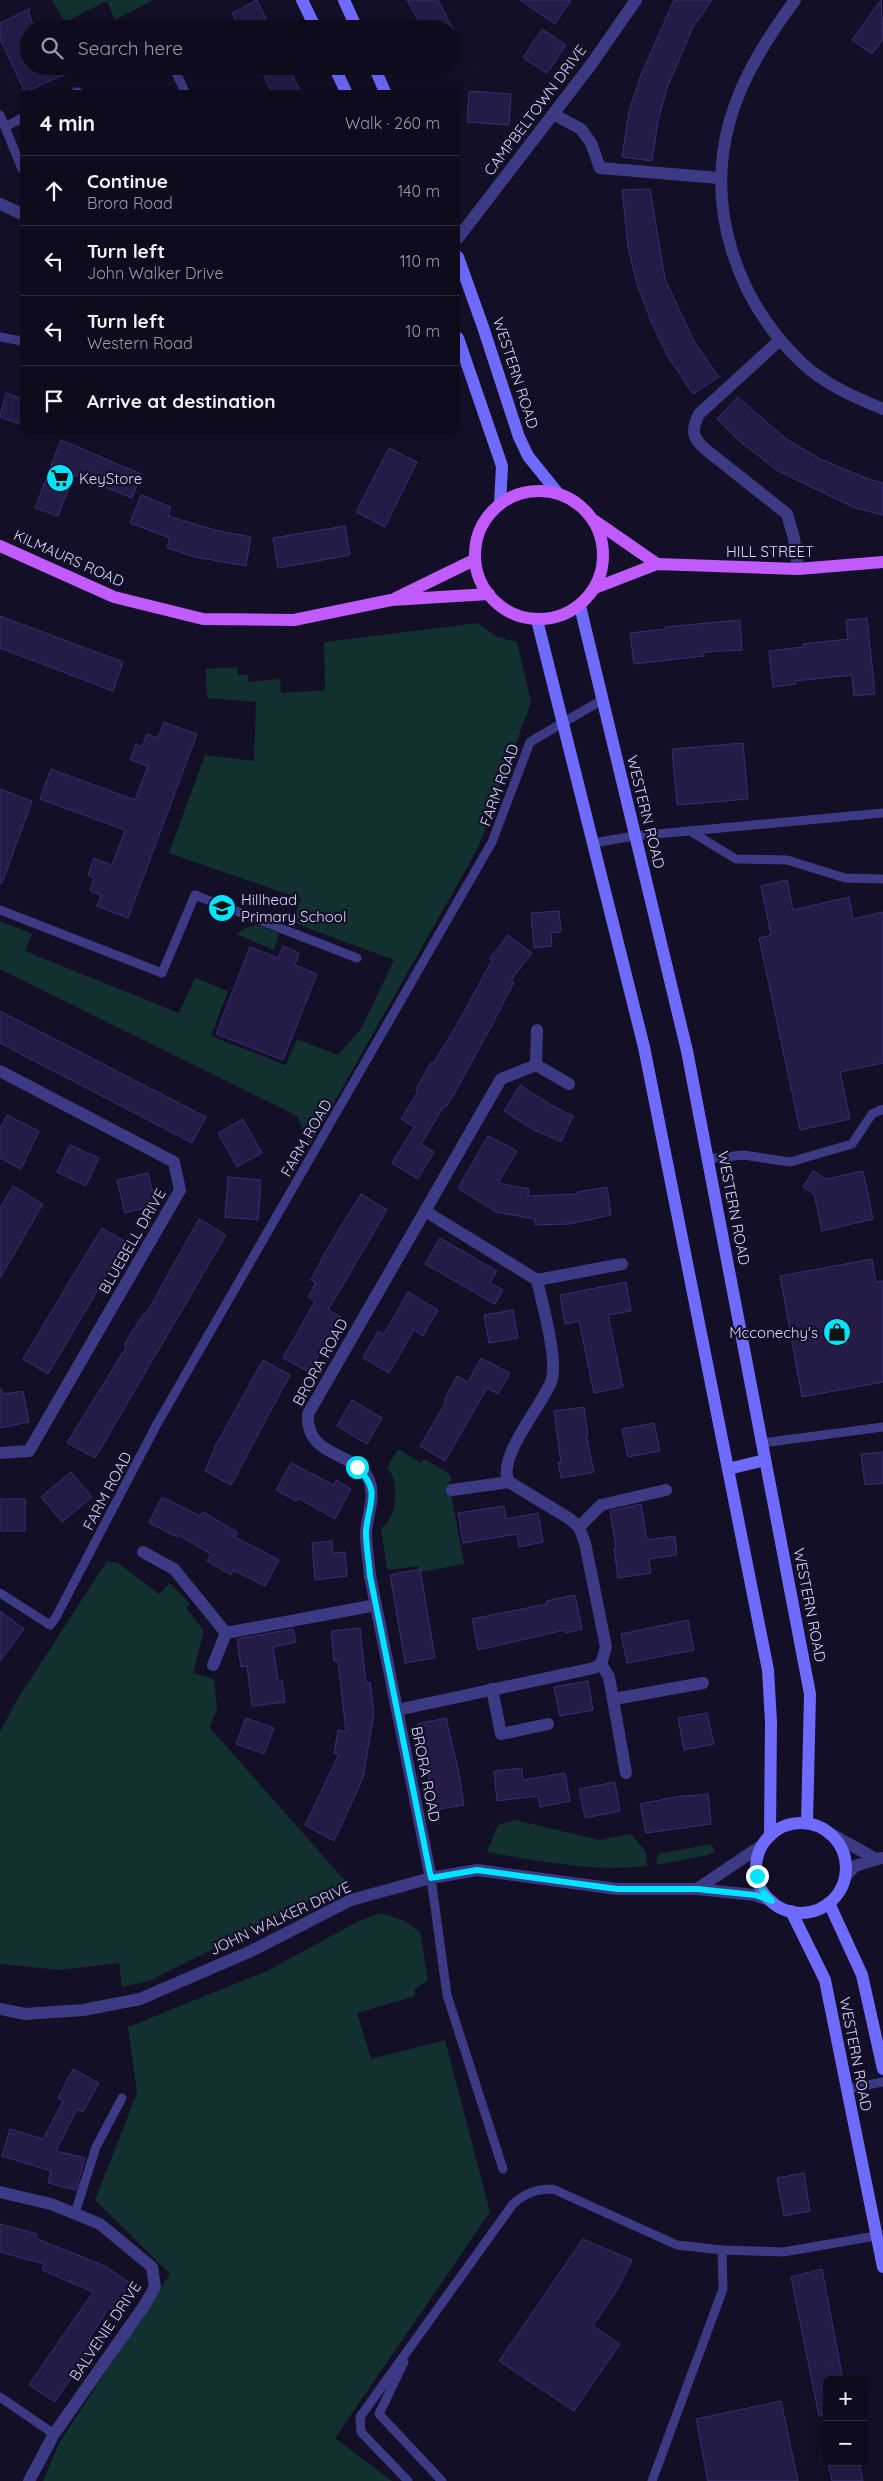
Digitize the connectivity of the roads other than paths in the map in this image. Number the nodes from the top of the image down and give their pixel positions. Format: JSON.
{"nodes":[{"id":1,"x":302,"y":0,"type":"edge"},
{"id":2,"x":344,"y":0,"type":"edge"},
{"id":3,"x":636,"y":0,"type":"edge"},
{"id":4,"x":795,"y":0,"type":"edge"},
{"id":5,"x":312,"y":20,"type":"edge"},
{"id":6,"x":353,"y":20,"type":"edge"},
{"id":7,"x":177,"y":75,"type":"edge"},
{"id":8,"x":338,"y":75,"type":"edge"},
{"id":9,"x":378,"y":75,"type":"edge"},
{"id":10,"x":184,"y":90,"type":"edge"},
{"id":11,"x":345,"y":90,"type":"edge"},
{"id":12,"x":384,"y":90,"type":"edge"},
{"id":13,"x":553,"y":114,"type":"junction"},
{"id":14,"x":0,"y":115,"type":"edge"},
{"id":15,"x":20,"y":119,"type":"edge"},
{"id":16,"x":5,"y":127,"type":"junction"},
{"id":17,"x":20,"y":163,"type":"edge"},
{"id":18,"x":719,"y":178,"type":"junction"},
{"id":19,"x":0,"y":204,"type":"edge"},
{"id":20,"x":20,"y":213,"type":"edge"},
{"id":21,"x":460,"y":235,"type":"edge"},
{"id":22,"x":460,"y":262,"type":"edge"},
{"id":23,"x":0,"y":337,"type":"edge"},
{"id":24,"x":780,"y":340,"type":"junction"},
{"id":25,"x":20,"y":341,"type":"edge"},
{"id":26,"x":460,"y":344,"type":"edge"},
{"id":27,"x":883,"y":409,"type":"edge"},
{"id":28,"x":557,"y":492,"type":"junction"},
{"id":29,"x":500,"y":504,"type":"junction"},
{"id":30,"x":595,"y":521,"type":"junction"},
{"id":31,"x":0,"y":546,"type":"edge"},
{"id":32,"x":474,"y":560,"type":"junction"},
{"id":33,"x":883,"y":562,"type":"edge"},
{"id":34,"x":656,"y":564,"type":"junction"},
{"id":35,"x":798,"y":569,"type":"junction"},
{"id":36,"x":595,"y":588,"type":"junction"},
{"id":37,"x":489,"y":594,"type":"junction"},
{"id":38,"x":391,"y":600,"type":"junction"},
{"id":39,"x":580,"y":606,"type":"junction"},
{"id":40,"x":537,"y":620,"type":"junction"},
{"id":41,"x":602,"y":700,"type":"junction"},
{"id":42,"x":562,"y":721,"type":"junction"},
{"id":43,"x":883,"y":814,"type":"edge"},
{"id":44,"x":690,"y":831,"type":"junction"},
{"id":45,"x":636,"y":836,"type":"junction"},
{"id":46,"x":593,"y":843,"type":"junction"},
{"id":47,"x":883,"y":879,"type":"edge"},
{"id":48,"x":0,"y":910,"type":"edge"},
{"id":49,"x":357,"y":958,"type":"dead end"},
{"id":50,"x":537,"y":1030,"type":"dead end"},
{"id":51,"x":536,"y":1065,"type":"junction"},
{"id":52,"x":0,"y":1071,"type":"edge"},
{"id":53,"x":569,"y":1084,"type":"dead end"},
{"id":54,"x":883,"y":1109,"type":"edge"},
{"id":55,"x":708,"y":1159,"type":"junction"},
{"id":56,"x":425,"y":1211,"type":"junction"},
{"id":57,"x":622,"y":1264,"type":"dead end"},
{"id":58,"x":537,"y":1280,"type":"junction"},
{"id":59,"x":883,"y":1427,"type":"edge"},
{"id":60,"x":762,"y":1443,"type":"junction"},
{"id":61,"x":0,"y":1453,"type":"edge"},
{"id":62,"x":765,"y":1460,"type":"junction"},
{"id":63,"x":728,"y":1470,"type":"junction"},
{"id":64,"x":509,"y":1482,"type":"junction"},
{"id":65,"x":452,"y":1490,"type":"dead end"},
{"id":66,"x":666,"y":1490,"type":"dead end"},
{"id":67,"x":579,"y":1527,"type":"junction"},
{"id":68,"x":143,"y":1552,"type":"dead end"},
{"id":69,"x":0,"y":1593,"type":"edge"},
{"id":70,"x":376,"y":1605,"type":"junction"},
{"id":71,"x":226,"y":1633,"type":"junction"},
{"id":72,"x":213,"y":1664,"type":"dead end"},
{"id":73,"x":601,"y":1664,"type":"junction"},
{"id":74,"x":703,"y":1684,"type":"dead end"},
{"id":75,"x":492,"y":1689,"type":"junction"},
{"id":76,"x":614,"y":1699,"type":"junction"},
{"id":77,"x":397,"y":1710,"type":"junction"},
{"id":78,"x":548,"y":1724,"type":"dead end"},
{"id":79,"x":626,"y":1773,"type":"dead end"},
{"id":80,"x":807,"y":1823,"type":"junction"},
{"id":81,"x":832,"y":1835,"type":"junction"},
{"id":82,"x":770,"y":1836,"type":"junction"},
{"id":83,"x":761,"y":1846,"type":"junction"},
{"id":84,"x":879,"y":1858,"type":"edge"},
{"id":85,"x":845,"y":1877,"type":"junction"},
{"id":86,"x":431,"y":1878,"type":"junction"},
{"id":87,"x":697,"y":1889,"type":"junction"},
{"id":88,"x":772,"y":1901,"type":"junction"},
{"id":89,"x":829,"y":1903,"type":"junction"},
{"id":90,"x":791,"y":1911,"type":"junction"},
{"id":91,"x":0,"y":2009,"type":"edge"},
{"id":92,"x":883,"y":2069,"type":"edge"},
{"id":93,"x":883,"y":2082,"type":"edge"},
{"id":94,"x":847,"y":2089,"type":"junction"},
{"id":95,"x":122,"y":2098,"type":"dead end"},
{"id":96,"x":503,"y":2168,"type":"dead end"},
{"id":97,"x":0,"y":2192,"type":"edge"},
{"id":98,"x":75,"y":2213,"type":"junction"},
{"id":99,"x":876,"y":2236,"type":"junction"},
{"id":100,"x":722,"y":2250,"type":"junction"},
{"id":101,"x":883,"y":2267,"type":"edge"},
{"id":102,"x":408,"y":2352,"type":"junction"},
{"id":103,"x":0,"y":2397,"type":"edge"},
{"id":104,"x":54,"y":2434,"type":"junction"},
{"id":105,"x":30,"y":2481,"type":"edge"},
{"id":106,"x":408,"y":2481,"type":"edge"},
{"id":107,"x":442,"y":2481,"type":"edge"},
{"id":108,"x":652,"y":2481,"type":"edge"}],
"edges":[{"from":1,"to":5,"type":"main road"},
{"from":2,"to":6,"type":"main road"},
{"from":3,"to":13,"type":"street","name":"CAMPBELTOWN DRIVE"},
{"from":4,"to":18,"type":"street"},
{"from":7,"to":10,"type":"lane"},
{"from":8,"to":11,"type":"main road"},
{"from":9,"to":12,"type":"main road"},
{"from":13,"to":18,"type":"street"},
{"from":13,"to":21,"type":"street","name":"CAMPBELTOWN DRIVE"},
{"from":14,"to":16,"type":"lane"},
{"from":15,"to":16,"type":"lane"},
{"from":16,"to":17,"type":"lane"},
{"from":18,"to":24,"type":"street"},
{"from":19,"to":20,"type":"street"},
{"from":22,"to":28,"type":"main road","name":"WESTERN ROAD"},
{"from":23,"to":25,"type":"lane"},
{"from":24,"to":27,"type":"street"},
{"from":24,"to":35,"type":"street"},
{"from":26,"to":29,"type":"main road"},
{"from":28,"to":29,"type":"main road"},
{"from":28,"to":30,"type":"main road"},
{"from":29,"to":32,"type":"main road"},
{"from":30,"to":34,"type":"main road"},
{"from":30,"to":36,"type":"main road"},
{"from":31,"to":38,"type":"main road","name":"KILMAURS ROAD"},
{"from":32,"to":37,"type":"main road"},
{"from":32,"to":38,"type":"main road","name":"KILMAURS ROAD"},
{"from":33,"to":35,"type":"main road","name":"HILL STREET"},
{"from":34,"to":35,"type":"main road","name":"HILL STREET"},
{"from":34,"to":36,"type":"main road","name":"HILL STREET"},
{"from":36,"to":39,"type":"main road"},
{"from":37,"to":38,"type":"main road","name":"KILMAURS ROAD"},
{"from":37,"to":40,"type":"main road"},
{"from":39,"to":40,"type":"main road"},
{"from":39,"to":41,"type":"main road","name":"WESTERN ROAD"},
{"from":40,"to":42,"type":"main road"},
{"from":41,"to":42,"type":"lane","name":"FARM ROAD"},
{"from":41,"to":45,"type":"main road","name":"WESTERN ROAD"},
{"from":42,"to":46,"type":"main road"},
{"from":42,"to":69,"type":"lane","name":"FARM ROAD"},
{"from":43,"to":44,"type":"lane"},
{"from":44,"to":45,"type":"lane"},
{"from":44,"to":47,"type":"lane"},
{"from":45,"to":46,"type":"lane"},
{"from":45,"to":55,"type":"main road","name":"WESTERN ROAD"},
{"from":46,"to":63,"type":"main road"},
{"from":48,"to":49,"type":"lane"},
{"from":50,"to":51,"type":"street"},
{"from":51,"to":53,"type":"street"},
{"from":51,"to":56,"type":"street","name":"BRORA ROAD"},
{"from":52,"to":61,"type":"street","name":"BLUEBELL DRIVE"},
{"from":54,"to":55,"type":"lane"},
{"from":55,"to":60,"type":"main road","name":"WESTERN ROAD"},
{"from":56,"to":58,"type":"street"},
{"from":56,"to":70,"type":"street","name":"BRORA ROAD"},
{"from":57,"to":58,"type":"street"},
{"from":58,"to":64,"type":"street"},
{"from":59,"to":60,"type":"lane"},
{"from":60,"to":62,"type":"main road","name":"WESTERN ROAD"},
{"from":62,"to":63,"type":"main road"},
{"from":62,"to":80,"type":"main road","name":"WESTERN ROAD"},
{"from":63,"to":82,"type":"main road"},
{"from":64,"to":65,"type":"street"},
{"from":64,"to":67,"type":"street"},
{"from":66,"to":67,"type":"street"},
{"from":67,"to":73,"type":"street"},
{"from":68,"to":71,"type":"street"},
{"from":70,"to":71,"type":"street"},
{"from":70,"to":77,"type":"street","name":"BRORA ROAD"},
{"from":71,"to":72,"type":"street"},
{"from":73,"to":75,"type":"street"},
{"from":73,"to":76,"type":"street"},
{"from":74,"to":76,"type":"street"},
{"from":75,"to":77,"type":"street"},
{"from":75,"to":78,"type":"street"},
{"from":76,"to":79,"type":"street"},
{"from":77,"to":86,"type":"street","name":"BRORA ROAD"},
{"from":80,"to":81,"type":"main road"},
{"from":80,"to":82,"type":"main road"},
{"from":81,"to":84,"type":"street"},
{"from":81,"to":85,"type":"main road"},
{"from":82,"to":83,"type":"main road"},
{"from":83,"to":87,"type":"street"},
{"from":83,"to":88,"type":"main road"},
{"from":84,"to":85,"type":"street"},
{"from":85,"to":89,"type":"main road"},
{"from":86,"to":87,"type":"street","name":"JOHN WALKER DRIVE"},
{"from":86,"to":91,"type":"street","name":"JOHN WALKER DRIVE"},
{"from":86,"to":96,"type":"lane"},
{"from":87,"to":88,"type":"street","name":"JOHN WALKER DRIVE"},
{"from":88,"to":90,"type":"main road"},
{"from":89,"to":90,"type":"main road"},
{"from":89,"to":92,"type":"main road","name":"WESTERN ROAD"},
{"from":90,"to":94,"type":"main road","name":"WESTERN ROAD"},
{"from":93,"to":94,"type":"lane"},
{"from":94,"to":99,"type":"main road","name":"WESTERN ROAD"},
{"from":95,"to":98,"type":"lane"},
{"from":97,"to":98,"type":"street","name":"BALVENIE DRIVE"},
{"from":98,"to":104,"type":"street","name":"BALVENIE DRIVE"},
{"from":99,"to":100,"type":"lane"},
{"from":99,"to":101,"type":"main road","name":"WESTERN ROAD"},
{"from":100,"to":102,"type":"lane"},
{"from":100,"to":108,"type":"lane"},
{"from":102,"to":106,"type":"lane"},
{"from":102,"to":107,"type":"lane"},
{"from":103,"to":104,"type":"lane"},
{"from":104,"to":105,"type":"street","name":"BALVENIE DRIVE"}]}
